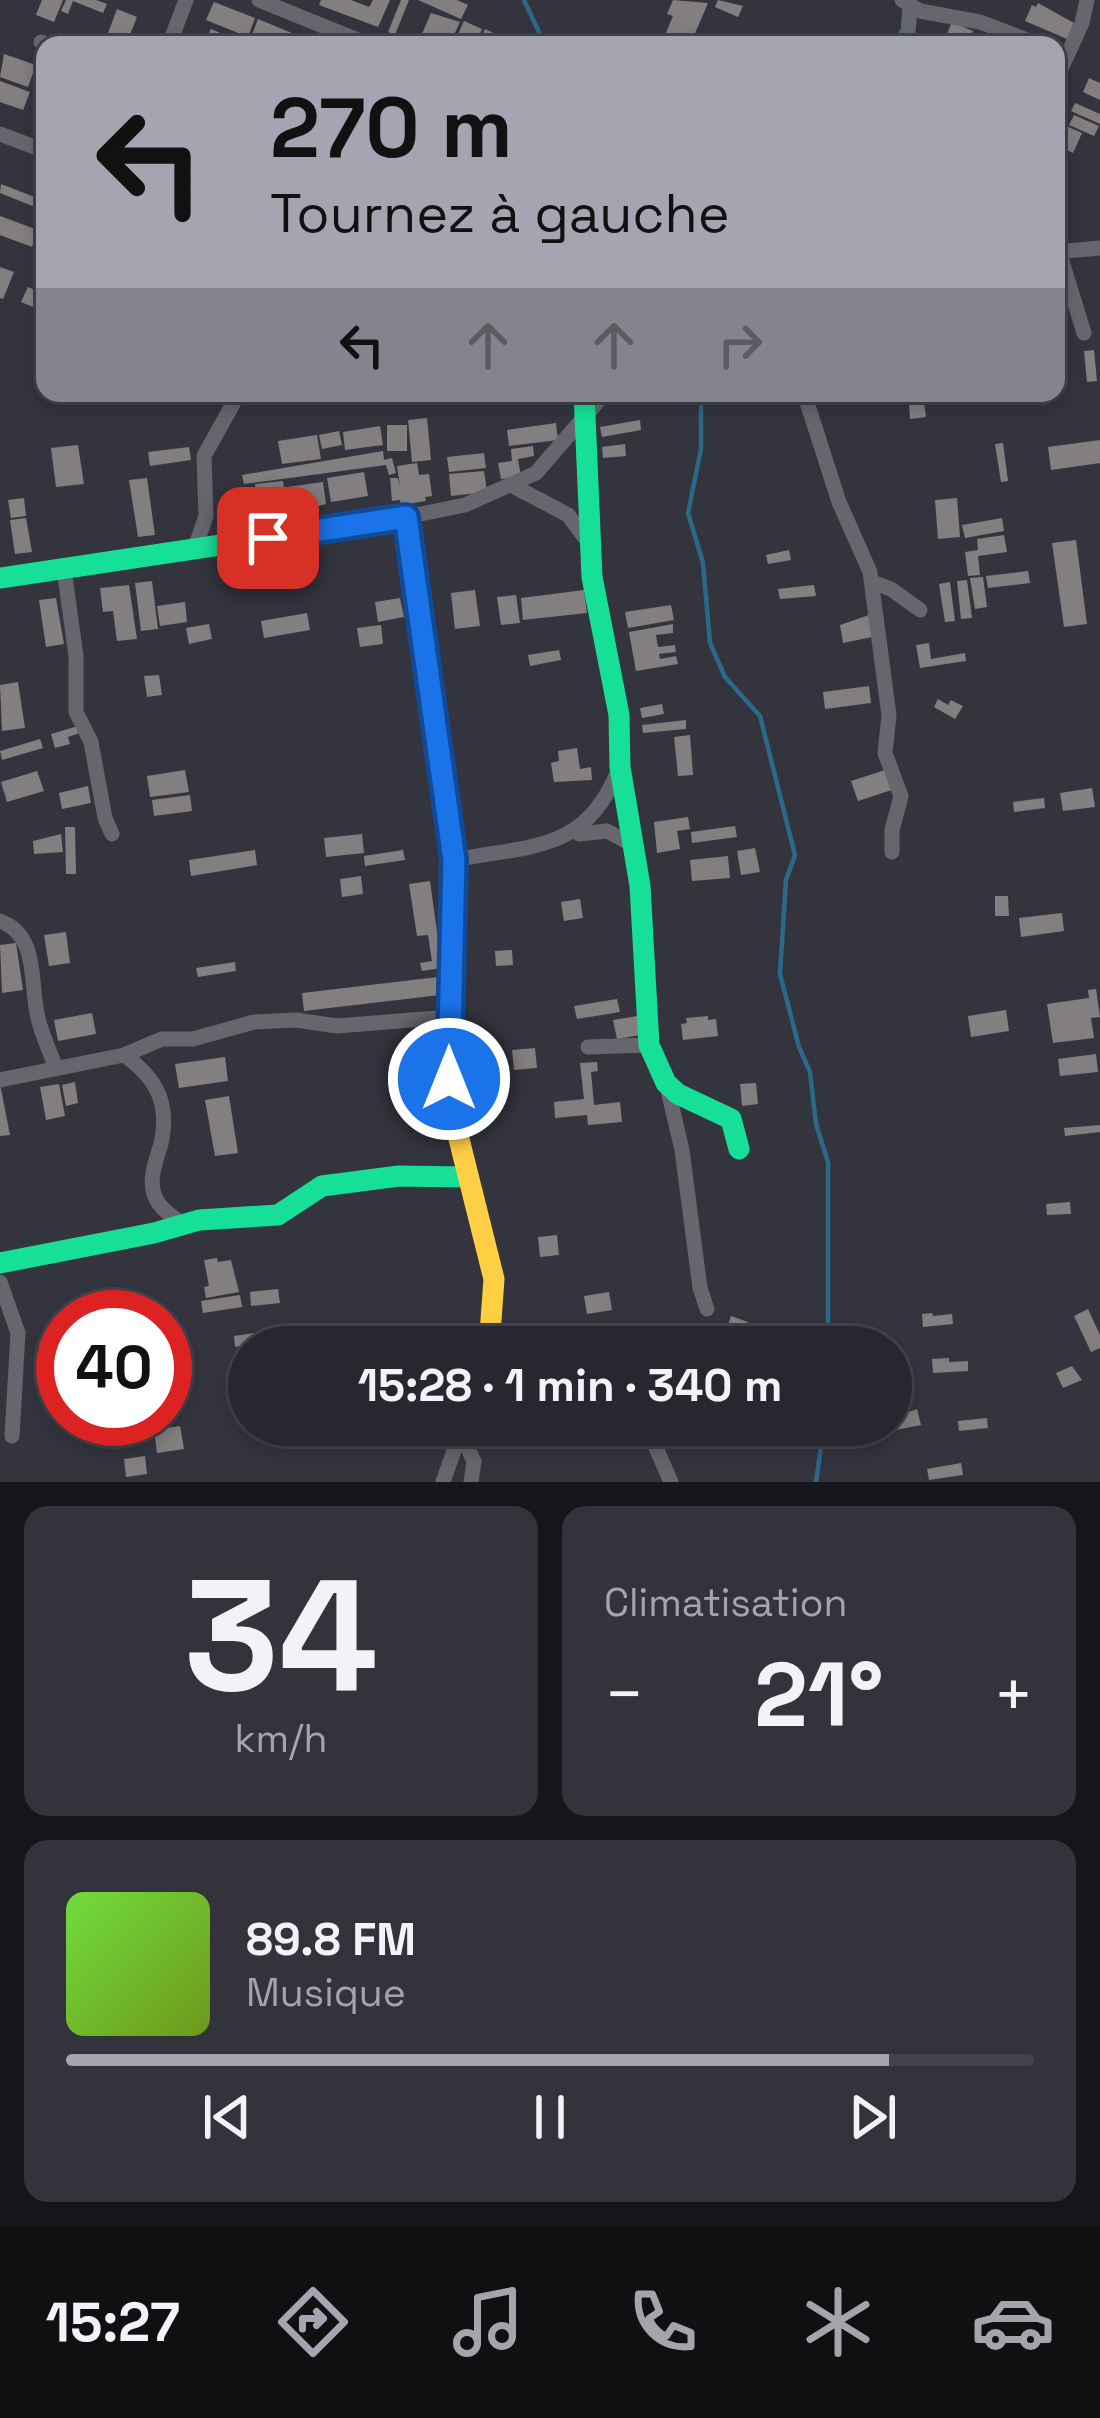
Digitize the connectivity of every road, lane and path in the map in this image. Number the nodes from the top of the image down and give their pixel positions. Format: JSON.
{"nodes":[{"id":1,"x":186,"y":0,"type":"edge"},
{"id":2,"x":259,"y":0,"type":"edge"},
{"id":3,"x":1087,"y":0,"type":"edge"},
{"id":4,"x":906,"y":3,"type":"edge"},
{"id":5,"x":172,"y":36,"type":"edge"},
{"id":6,"x":347,"y":36,"type":"edge"},
{"id":7,"x":907,"y":36,"type":"edge"},
{"id":8,"x":1017,"y":36,"type":"edge"},
{"id":9,"x":1065,"y":51,"type":"edge"},
{"id":10,"x":0,"y":134,"type":"edge"},
{"id":11,"x":36,"y":148,"type":"edge"},
{"id":12,"x":1065,"y":250,"type":"edge"},
{"id":13,"x":1097,"y":252,"type":"edge"},
{"id":14,"x":1065,"y":274,"type":"edge"},
{"id":15,"x":1084,"y":333,"type":"dead end"},
{"id":16,"x":234,"y":402,"type":"edge"},
{"id":17,"x":807,"y":402,"type":"edge"},
{"id":18,"x":584,"y":403,"type":"edge"},
{"id":19,"x":513,"y":486,"type":"junction"},
{"id":20,"x":406,"y":517,"type":"junction"},
{"id":21,"x":588,"y":542,"type":"junction"},
{"id":22,"x":195,"y":548,"type":"junction"},
{"id":23,"x":64,"y":569,"type":"junction"},
{"id":24,"x":0,"y":578,"type":"edge"},
{"id":25,"x":872,"y":582,"type":"junction"},
{"id":26,"x":920,"y":610,"type":"dead end"},
{"id":27,"x":620,"y":767,"type":"junction"},
{"id":28,"x":112,"y":834,"type":"dead end"},
{"id":29,"x":571,"y":836,"type":"junction"},
{"id":30,"x":631,"y":844,"type":"junction"},
{"id":31,"x":892,"y":852,"type":"dead end"},
{"id":32,"x":454,"y":860,"type":"junction"},
{"id":33,"x":0,"y":922,"type":"edge"},
{"id":34,"x":449,"y":1017,"type":"junction"},
{"id":35,"x":649,"y":1046,"type":"junction"},
{"id":36,"x":589,"y":1047,"type":"dead end"},
{"id":37,"x":124,"y":1055,"type":"junction"},
{"id":38,"x":56,"y":1069,"type":"junction"},
{"id":39,"x":0,"y":1080,"type":"edge"},
{"id":40,"x":666,"y":1083,"type":"junction"},
{"id":41,"x":740,"y":1149,"type":"dead end"},
{"id":42,"x":468,"y":1177,"type":"junction"},
{"id":43,"x":183,"y":1225,"type":"junction"},
{"id":44,"x":0,"y":1263,"type":"edge"},
{"id":45,"x":0,"y":1282,"type":"edge"},
{"id":46,"x":707,"y":1310,"type":"dead end"},
{"id":47,"x":492,"y":1326,"type":"edge"},
{"id":48,"x":12,"y":1436,"type":"dead end"},
{"id":49,"x":456,"y":1446,"type":"edge"},
{"id":50,"x":468,"y":1446,"type":"edge"},
{"id":51,"x":655,"y":1446,"type":"edge"},
{"id":52,"x":443,"y":1482,"type":"edge"},
{"id":53,"x":471,"y":1482,"type":"edge"},
{"id":54,"x":671,"y":1482,"type":"edge"}],
"edges":[{"from":1,"to":5,"type":"street"},
{"from":2,"to":6,"type":"street"},
{"from":3,"to":9,"type":"street"},
{"from":4,"to":7,"type":"street"},
{"from":4,"to":8,"type":"street"},
{"from":10,"to":11,"type":"street"},
{"from":12,"to":13,"type":"street"},
{"from":14,"to":15,"type":"street"},
{"from":16,"to":22,"type":"street"},
{"from":17,"to":25,"type":"street"},
{"from":18,"to":19,"type":"street"},
{"from":18,"to":21,"type":"street"},
{"from":19,"to":20,"type":"street"},
{"from":19,"to":21,"type":"street"},
{"from":20,"to":22,"type":"street"},
{"from":20,"to":32,"type":"street"},
{"from":21,"to":27,"type":"street"},
{"from":22,"to":23,"type":"street"},
{"from":23,"to":24,"type":"street"},
{"from":23,"to":28,"type":"street"},
{"from":25,"to":26,"type":"street"},
{"from":25,"to":31,"type":"street"},
{"from":27,"to":29,"type":"street"},
{"from":27,"to":30,"type":"street"},
{"from":29,"to":30,"type":"street"},
{"from":29,"to":32,"type":"street"},
{"from":30,"to":35,"type":"street"},
{"from":32,"to":34,"type":"street"},
{"from":33,"to":38,"type":"street"},
{"from":34,"to":37,"type":"street"},
{"from":34,"to":42,"type":"street"},
{"from":35,"to":36,"type":"street"},
{"from":35,"to":40,"type":"street"},
{"from":37,"to":38,"type":"street"},
{"from":37,"to":43,"type":"street"},
{"from":38,"to":39,"type":"street"},
{"from":40,"to":41,"type":"street"},
{"from":40,"to":46,"type":"street"},
{"from":42,"to":43,"type":"street"},
{"from":42,"to":47,"type":"street"},
{"from":43,"to":44,"type":"street"},
{"from":45,"to":48,"type":"street"},
{"from":49,"to":52,"type":"street"},
{"from":50,"to":53,"type":"street"},
{"from":51,"to":54,"type":"street"}]}
